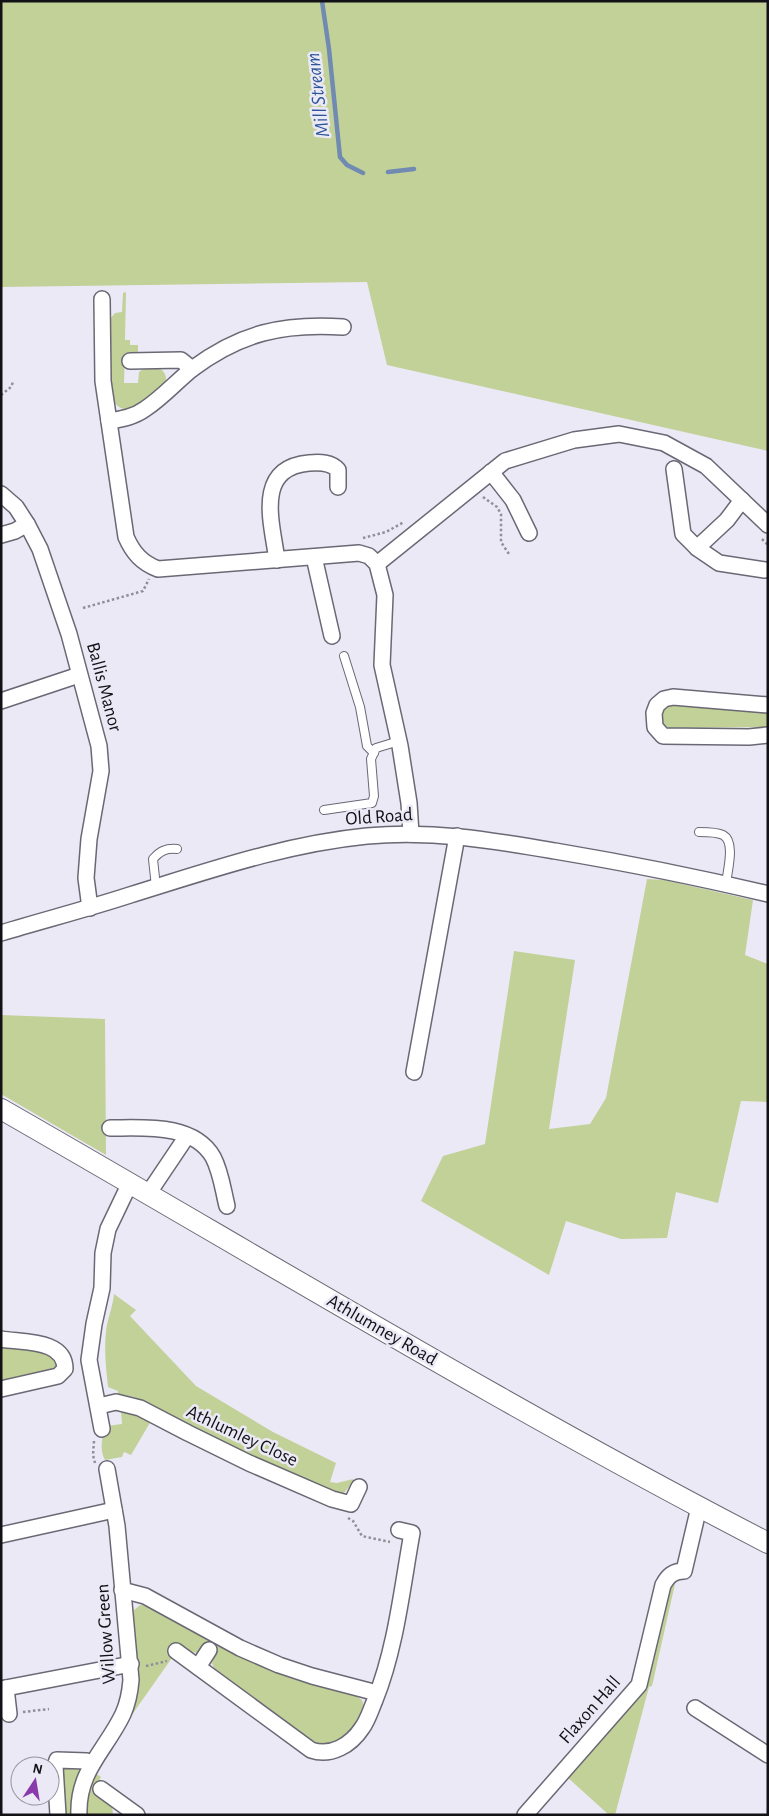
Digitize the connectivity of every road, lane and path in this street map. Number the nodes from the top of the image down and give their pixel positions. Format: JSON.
{"nodes":[{"id":1,"x":102,"y":300,"type":"dead end"},
{"id":2,"x":343,"y":327,"type":"dead end"},
{"id":3,"x":130,"y":361,"type":"dead end"},
{"id":4,"x":192,"y":369,"type":"junction"},
{"id":5,"x":12,"y":382,"type":"dead end"},
{"id":6,"x":1,"y":395,"type":"edge"},
{"id":7,"x":109,"y":421,"type":"junction"},
{"id":8,"x":674,"y":469,"type":"dead end"},
{"id":9,"x":495,"y":477,"type":"junction"},
{"id":10,"x":338,"y":487,"type":"dead end"},
{"id":11,"x":1,"y":494,"type":"edge"},
{"id":12,"x":742,"y":500,"type":"junction"},
{"id":13,"x":411,"y":518,"type":"dead end"},
{"id":14,"x":27,"y":524,"type":"junction"},
{"id":15,"x":765,"y":531,"type":"edge"},
{"id":16,"x":529,"y":534,"type":"dead end"},
{"id":17,"x":1,"y":535,"type":"edge"},
{"id":18,"x":358,"y":538,"type":"dead end"},
{"id":19,"x":768,"y":545,"type":"edge"},
{"id":20,"x":697,"y":548,"type":"junction"},
{"id":21,"x":509,"y":554,"type":"dead end"},
{"id":22,"x":314,"y":556,"type":"junction"},
{"id":23,"x":277,"y":560,"type":"junction"},
{"id":24,"x":377,"y":564,"type":"junction"},
{"id":25,"x":154,"y":568,"type":"junction"},
{"id":26,"x":765,"y":570,"type":"dead end"},
{"id":27,"x":83,"y":608,"type":"dead end"},
{"id":28,"x":332,"y":636,"type":"dead end"},
{"id":29,"x":344,"y":656,"type":"dead end"},
{"id":30,"x":79,"y":675,"type":"junction"},
{"id":31,"x":1,"y":701,"type":"edge"},
{"id":32,"x":768,"y":706,"type":"edge"},
{"id":33,"x":768,"y":735,"type":"edge"},
{"id":34,"x":399,"y":740,"type":"junction"},
{"id":35,"x":374,"y":753,"type":"junction"},
{"id":36,"x":324,"y":810,"type":"dead end"},
{"id":37,"x":699,"y":832,"type":"dead end"},
{"id":38,"x":411,"y":834,"type":"junction"},
{"id":39,"x":457,"y":836,"type":"junction"},
{"id":40,"x":177,"y":849,"type":"dead end"},
{"id":41,"x":726,"y":884,"type":"junction"},
{"id":42,"x":156,"y":887,"type":"junction"},
{"id":43,"x":768,"y":894,"type":"edge"},
{"id":44,"x":90,"y":908,"type":"junction"},
{"id":45,"x":1,"y":933,"type":"edge"},
{"id":46,"x":414,"y":1072,"type":"dead end"},
{"id":47,"x":1,"y":1109,"type":"edge"},
{"id":48,"x":110,"y":1128,"type":"dead end"},
{"id":49,"x":187,"y":1136,"type":"junction"},
{"id":50,"x":130,"y":1183,"type":"junction"},
{"id":51,"x":148,"y":1194,"type":"junction"},
{"id":52,"x":227,"y":1206,"type":"dead end"},
{"id":53,"x":1,"y":1339,"type":"edge"},
{"id":54,"x":89,"y":1360,"type":"junction"},
{"id":55,"x":65,"y":1364,"type":"junction"},
{"id":56,"x":1,"y":1389,"type":"edge"},
{"id":57,"x":99,"y":1406,"type":"junction"},
{"id":58,"x":102,"y":1429,"type":"joint"},
{"id":59,"x":107,"y":1469,"type":"joint"},
{"id":60,"x":359,"y":1487,"type":"dead end"},
{"id":61,"x":351,"y":1504,"type":"junction"},
{"id":62,"x":698,"y":1507,"type":"junction"},
{"id":63,"x":114,"y":1510,"type":"junction"},
{"id":64,"x":399,"y":1530,"type":"dead end"},
{"id":65,"x":1,"y":1535,"type":"edge"},
{"id":66,"x":768,"y":1543,"type":"edge"},
{"id":67,"x":409,"y":1546,"type":"junction"},
{"id":68,"x":122,"y":1590,"type":"junction"},
{"id":69,"x":209,"y":1650,"type":"dead end"},
{"id":70,"x":176,"y":1651,"type":"joint"},
{"id":71,"x":136,"y":1665,"type":"junction"},
{"id":72,"x":198,"y":1667,"type":"junction"},
{"id":73,"x":4,"y":1688,"type":"edge"},
{"id":74,"x":377,"y":1693,"type":"junction"},
{"id":75,"x":695,"y":1708,"type":"dead end"},
{"id":76,"x":50,"y":1709,"type":"dead end"},
{"id":77,"x":9,"y":1714,"type":"joint"},
{"id":78,"x":768,"y":1755,"type":"edge"},
{"id":79,"x":93,"y":1763,"type":"junction"},
{"id":80,"x":101,"y":1789,"type":"dead end"},
{"id":81,"x":131,"y":1813,"type":"edge"},
{"id":82,"x":58,"y":1815,"type":"edge"},
{"id":83,"x":80,"y":1815,"type":"edge"},
{"id":84,"x":525,"y":1815,"type":"edge"}],
"edges":[{"from":1,"to":7,"type":"street"},
{"from":2,"to":4,"type":"street"},
{"from":3,"to":4,"type":"street"},
{"from":4,"to":7,"type":"street"},
{"from":5,"to":6,"type":"path"},
{"from":7,"to":25,"type":"street"},
{"from":8,"to":20,"type":"street"},
{"from":9,"to":12,"type":"street"},
{"from":9,"to":16,"type":"street"},
{"from":9,"to":21,"type":"path"},
{"from":9,"to":24,"type":"street"},
{"from":10,"to":23,"type":"street"},
{"from":11,"to":14,"type":"street","name":"Ballis Manor"},
{"from":12,"to":15,"type":"street"},
{"from":12,"to":20,"type":"street"},
{"from":13,"to":18,"type":"path"},
{"from":14,"to":17,"type":"street"},
{"from":14,"to":30,"type":"street","name":"Ballis Manor"},
{"from":15,"to":19,"type":"path"},
{"from":20,"to":26,"type":"street"},
{"from":22,"to":23,"type":"street"},
{"from":22,"to":24,"type":"street"},
{"from":22,"to":28,"type":"street"},
{"from":23,"to":25,"type":"street"},
{"from":24,"to":34,"type":"street"},
{"from":25,"to":27,"type":"path"},
{"from":29,"to":35,"type":"lane"},
{"from":30,"to":31,"type":"street"},
{"from":30,"to":44,"type":"street","name":"Ballis Manor"},
{"from":32,"to":33,"type":"street"},
{"from":34,"to":35,"type":"lane"},
{"from":34,"to":38,"type":"street"},
{"from":35,"to":36,"type":"lane"},
{"from":37,"to":41,"type":"lane"},
{"from":38,"to":39,"type":"street","name":"Old Road"},
{"from":38,"to":42,"type":"street","name":"Old Road"},
{"from":39,"to":41,"type":"street","name":"Old Road"},
{"from":39,"to":46,"type":"street"},
{"from":40,"to":42,"type":"lane"},
{"from":41,"to":43,"type":"street","name":"Old Road"},
{"from":42,"to":44,"type":"street","name":"Old Road"},
{"from":44,"to":45,"type":"street","name":"Old Road"},
{"from":47,"to":50,"type":"main road","name":"Athlumney Road"},
{"from":48,"to":49,"type":"street"},
{"from":49,"to":51,"type":"street"},
{"from":49,"to":52,"type":"street"},
{"from":50,"to":51,"type":"main road","name":"Athlumney Road"},
{"from":50,"to":54,"type":"street"},
{"from":51,"to":62,"type":"main road","name":"Athlumney Road"},
{"from":53,"to":55,"type":"street"},
{"from":54,"to":55,"type":"street"},
{"from":54,"to":57,"type":"street"},
{"from":55,"to":56,"type":"street"},
{"from":57,"to":58,"type":"street"},
{"from":57,"to":61,"type":"street","name":"Athlumley Close"},
{"from":58,"to":59,"type":"path"},
{"from":59,"to":63,"type":"street","name":"Willow Green"},
{"from":60,"to":61,"type":"street"},
{"from":61,"to":67,"type":"path"},
{"from":62,"to":66,"type":"main road","name":"Athlumney Road"},
{"from":62,"to":84,"type":"street","name":"Flaxon Hall"},
{"from":63,"to":65,"type":"street"},
{"from":63,"to":68,"type":"street","name":"Willow Green"},
{"from":64,"to":67,"type":"street"},
{"from":67,"to":74,"type":"street"},
{"from":68,"to":71,"type":"street","name":"Willow Green"},
{"from":68,"to":74,"type":"street"},
{"from":69,"to":72,"type":"street"},
{"from":70,"to":71,"type":"path"},
{"from":70,"to":72,"type":"street"},
{"from":71,"to":73,"type":"street"},
{"from":71,"to":79,"type":"street","name":"Willow Green"},
{"from":72,"to":74,"type":"street"},
{"from":73,"to":77,"type":"street"},
{"from":75,"to":78,"type":"street"},
{"from":76,"to":77,"type":"path"},
{"from":79,"to":82,"type":"street"},
{"from":79,"to":83,"type":"street","name":"Willow Green"},
{"from":80,"to":81,"type":"street"}]}
